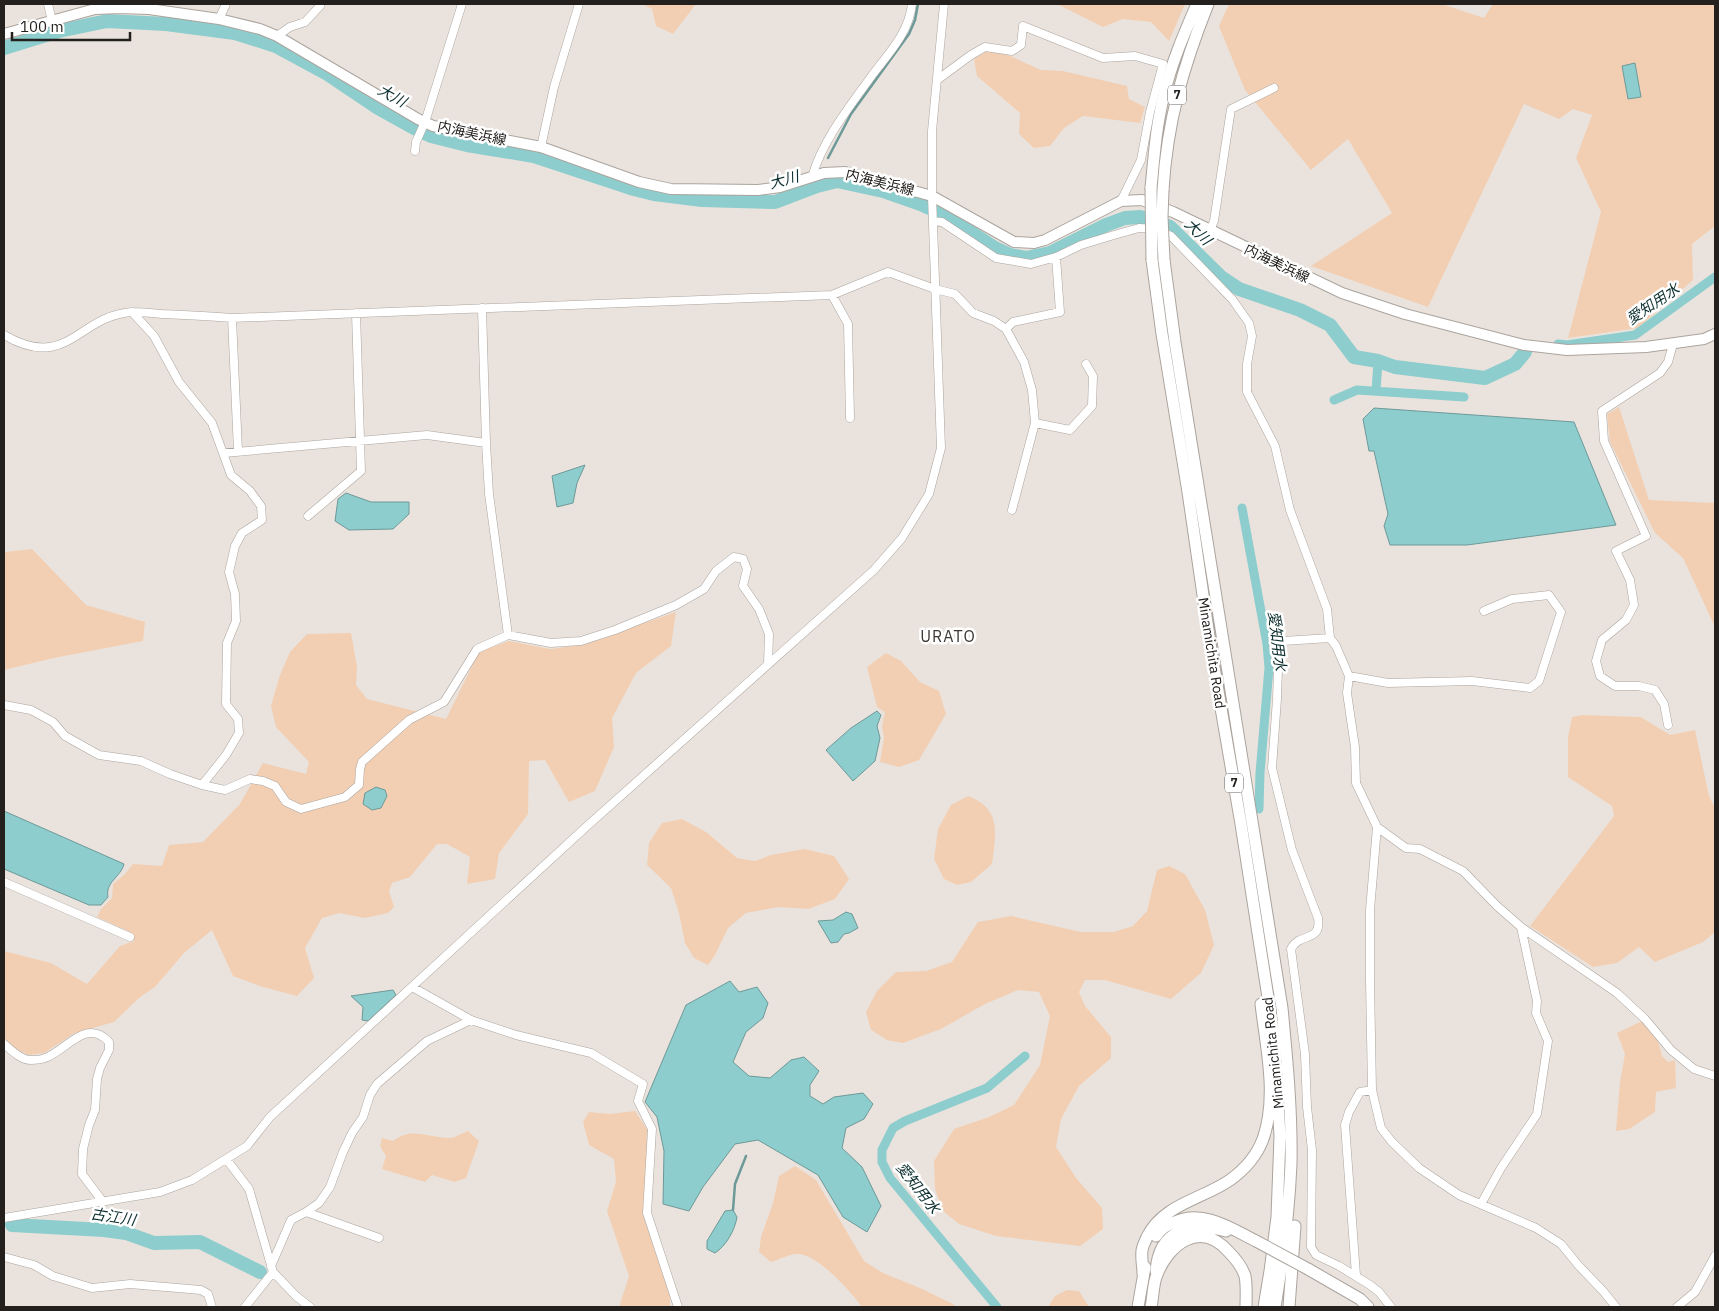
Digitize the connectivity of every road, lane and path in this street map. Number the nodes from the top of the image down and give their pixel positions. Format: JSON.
{"nodes":[{"id":1,"x":48,"y":4,"type":"edge"},
{"id":2,"x":226,"y":4,"type":"edge"},
{"id":3,"x":320,"y":4,"type":"edge"},
{"id":4,"x":462,"y":4,"type":"edge"},
{"id":5,"x":579,"y":4,"type":"edge"},
{"id":6,"x":912,"y":4,"type":"edge"},
{"id":7,"x":944,"y":4,"type":"edge"},
{"id":8,"x":1196,"y":4,"type":"edge"},
{"id":9,"x":1208,"y":4,"type":"edge"},
{"id":10,"x":219,"y":19,"type":"junction"},
{"id":11,"x":52,"y":21,"type":"junction"},
{"id":12,"x":4,"y":34,"type":"edge"},
{"id":13,"x":277,"y":36,"type":"junction"},
{"id":14,"x":937,"y":80,"type":"junction"},
{"id":15,"x":1274,"y":88,"type":"dead end"},
{"id":16,"x":425,"y":122,"type":"junction"},
{"id":17,"x":541,"y":147,"type":"junction"},
{"id":18,"x":415,"y":151,"type":"dead end"},
{"id":19,"x":812,"y":176,"type":"junction"},
{"id":20,"x":932,"y":199,"type":"junction"},
{"id":21,"x":1121,"y":201,"type":"junction"},
{"id":22,"x":933,"y":218,"type":"junction"},
{"id":23,"x":1210,"y":230,"type":"junction"},
{"id":24,"x":1056,"y":257,"type":"junction"},
{"id":25,"x":935,"y":289,"type":"junction"},
{"id":26,"x":832,"y":295,"type":"junction"},
{"id":27,"x":482,"y":308,"type":"junction"},
{"id":28,"x":132,"y":312,"type":"junction"},
{"id":29,"x":356,"y":314,"type":"junction"},
{"id":30,"x":232,"y":318,"type":"junction"},
{"id":31,"x":1006,"y":329,"type":"junction"},
{"id":32,"x":1715,"y":334,"type":"edge"},
{"id":33,"x":4,"y":335,"type":"edge"},
{"id":34,"x":1673,"y":344,"type":"junction"},
{"id":35,"x":1086,"y":364,"type":"dead end"},
{"id":36,"x":850,"y":418,"type":"dead end"},
{"id":37,"x":1035,"y":423,"type":"junction"},
{"id":38,"x":361,"y":441,"type":"junction"},
{"id":39,"x":486,"y":443,"type":"junction"},
{"id":40,"x":238,"y":450,"type":"junction"},
{"id":41,"x":224,"y":453,"type":"junction"},
{"id":42,"x":1012,"y":510,"type":"dead end"},
{"id":43,"x":308,"y":516,"type":"dead end"},
{"id":44,"x":1484,"y":611,"type":"dead end"},
{"id":45,"x":508,"y":635,"type":"junction"},
{"id":46,"x":1330,"y":638,"type":"junction"},
{"id":47,"x":768,"y":664,"type":"junction"},
{"id":48,"x":1349,"y":676,"type":"junction"},
{"id":49,"x":4,"y":705,"type":"edge"},
{"id":50,"x":1668,"y":725,"type":"dead end"},
{"id":51,"x":202,"y":785,"type":"junction"},
{"id":52,"x":1377,"y":827,"type":"junction"},
{"id":53,"x":4,"y":882,"type":"edge"},
{"id":54,"x":1521,"y":926,"type":"junction"},
{"id":55,"x":130,"y":937,"type":"dead end"},
{"id":56,"x":1259,"y":937,"type":"junction"},
{"id":57,"x":414,"y":988,"type":"junction"},
{"id":58,"x":471,"y":1020,"type":"junction"},
{"id":59,"x":4,"y":1044,"type":"edge"},
{"id":60,"x":1715,"y":1076,"type":"edge"},
{"id":61,"x":1372,"y":1090,"type":"junction"},
{"id":62,"x":227,"y":1160,"type":"junction"},
{"id":63,"x":1291,"y":1163,"type":"junction"},
{"id":64,"x":103,"y":1202,"type":"junction"},
{"id":65,"x":1481,"y":1204,"type":"junction"},
{"id":66,"x":306,"y":1212,"type":"junction"},
{"id":67,"x":4,"y":1218,"type":"edge"},
{"id":68,"x":379,"y":1238,"type":"dead end"},
{"id":69,"x":1255,"y":1243,"type":"junction"},
{"id":70,"x":1715,"y":1256,"type":"edge"},
{"id":71,"x":4,"y":1257,"type":"edge"},
{"id":72,"x":272,"y":1269,"type":"junction"},
{"id":73,"x":1306,"y":1271,"type":"junction"},
{"id":74,"x":1143,"y":1274,"type":"junction"},
{"id":75,"x":1356,"y":1275,"type":"junction"},
{"id":76,"x":1156,"y":1277,"type":"junction"},
{"id":77,"x":212,"y":1307,"type":"edge"},
{"id":78,"x":245,"y":1307,"type":"edge"},
{"id":79,"x":310,"y":1307,"type":"edge"},
{"id":80,"x":678,"y":1307,"type":"edge"},
{"id":81,"x":1138,"y":1307,"type":"edge"},
{"id":82,"x":1151,"y":1307,"type":"edge"},
{"id":83,"x":1246,"y":1307,"type":"edge"},
{"id":84,"x":1264,"y":1307,"type":"edge"},
{"id":85,"x":1275,"y":1307,"type":"edge"},
{"id":86,"x":1289,"y":1307,"type":"edge"},
{"id":87,"x":1358,"y":1307,"type":"edge"},
{"id":88,"x":1368,"y":1307,"type":"edge"},
{"id":89,"x":1391,"y":1307,"type":"edge"},
{"id":90,"x":1616,"y":1307,"type":"edge"},
{"id":91,"x":1677,"y":1307,"type":"edge"}],
"edges":[{"from":1,"to":11,"type":"street"},
{"from":2,"to":10,"type":"street"},
{"from":3,"to":13,"type":"street"},
{"from":4,"to":16,"type":"street"},
{"from":5,"to":17,"type":"street"},
{"from":6,"to":19,"type":"street"},
{"from":7,"to":14,"type":"street"},
{"from":8,"to":56,"type":"highway","name":"Minamichita Road","number":"7","bridge":true},
{"from":9,"to":63,"type":"highway","name":"Minamichita Road","number":"7","bridge":true},
{"from":10,"to":11,"type":"main road","name":"内海美浜線"},
{"from":10,"to":13,"type":"main road","name":"内海美浜線"},
{"from":11,"to":12,"type":"main road","name":"内海美浜線"},
{"from":13,"to":16,"type":"main road","name":"内海美浜線"},
{"from":14,"to":20,"type":"street"},
{"from":14,"to":21,"type":"street"},
{"from":15,"to":23,"type":"street"},
{"from":16,"to":17,"type":"main road","name":"内海美浜線"},
{"from":16,"to":18,"type":"street"},
{"from":17,"to":19,"type":"main road","name":"内海美浜線"},
{"from":19,"to":20,"type":"main road","name":"内海美浜線"},
{"from":20,"to":21,"type":"main road","name":"内海美浜線"},
{"from":20,"to":22,"type":"street"},
{"from":21,"to":23,"type":"main road","name":"内海美浜線"},
{"from":22,"to":24,"type":"street"},
{"from":22,"to":25,"type":"street"},
{"from":23,"to":34,"type":"main road","name":"内海美浜線"},
{"from":24,"to":31,"type":"street"},
{"from":24,"to":46,"type":"street"},
{"from":25,"to":26,"type":"street"},
{"from":25,"to":31,"type":"street"},
{"from":25,"to":47,"type":"street"},
{"from":26,"to":27,"type":"street"},
{"from":26,"to":36,"type":"street"},
{"from":27,"to":29,"type":"street"},
{"from":27,"to":39,"type":"street"},
{"from":28,"to":30,"type":"street"},
{"from":28,"to":33,"type":"street"},
{"from":28,"to":41,"type":"street"},
{"from":29,"to":30,"type":"street"},
{"from":29,"to":38,"type":"street"},
{"from":30,"to":40,"type":"street"},
{"from":31,"to":37,"type":"street"},
{"from":32,"to":34,"type":"main road","name":"内海美浜線"},
{"from":34,"to":50,"type":"street"},
{"from":35,"to":37,"type":"street"},
{"from":37,"to":42,"type":"street"},
{"from":38,"to":39,"type":"street"},
{"from":38,"to":40,"type":"street"},
{"from":38,"to":43,"type":"street"},
{"from":39,"to":45,"type":"street"},
{"from":40,"to":41,"type":"street"},
{"from":41,"to":51,"type":"street"},
{"from":44,"to":48,"type":"street"},
{"from":45,"to":47,"type":"street"},
{"from":45,"to":51,"type":"street"},
{"from":46,"to":48,"type":"street"},
{"from":46,"to":75,"type":"street"},
{"from":47,"to":57,"type":"street"},
{"from":48,"to":52,"type":"street"},
{"from":49,"to":51,"type":"street"},
{"from":52,"to":54,"type":"street"},
{"from":52,"to":61,"type":"street"},
{"from":53,"to":55,"type":"street"},
{"from":54,"to":60,"type":"street"},
{"from":54,"to":65,"type":"street"},
{"from":56,"to":74,"type":"highway"},
{"from":56,"to":84,"type":"highway","name":"Minamichita Road","number":"7"},
{"from":57,"to":58,"type":"street"},
{"from":57,"to":62,"type":"street"},
{"from":58,"to":66,"type":"street"},
{"from":58,"to":80,"type":"street"},
{"from":59,"to":64,"type":"street"},
{"from":61,"to":65,"type":"street"},
{"from":61,"to":75,"type":"street"},
{"from":62,"to":64,"type":"street"},
{"from":62,"to":72,"type":"street"},
{"from":63,"to":85,"type":"highway","name":"Minamichita Road","number":"7"},
{"from":63,"to":86,"type":"highway"},
{"from":64,"to":67,"type":"street"},
{"from":65,"to":90,"type":"street"},
{"from":66,"to":68,"type":"street"},
{"from":66,"to":72,"type":"street"},
{"from":69,"to":73,"type":"highway"},
{"from":69,"to":74,"type":"highway"},
{"from":69,"to":76,"type":"highway"},
{"from":70,"to":91,"type":"street"},
{"from":71,"to":77,"type":"street"},
{"from":72,"to":78,"type":"street"},
{"from":72,"to":79,"type":"street"},
{"from":73,"to":87,"type":"highway"},
{"from":73,"to":88,"type":"highway"},
{"from":74,"to":81,"type":"highway"},
{"from":75,"to":89,"type":"street"},
{"from":76,"to":82,"type":"highway"},
{"from":76,"to":83,"type":"highway"}]}
